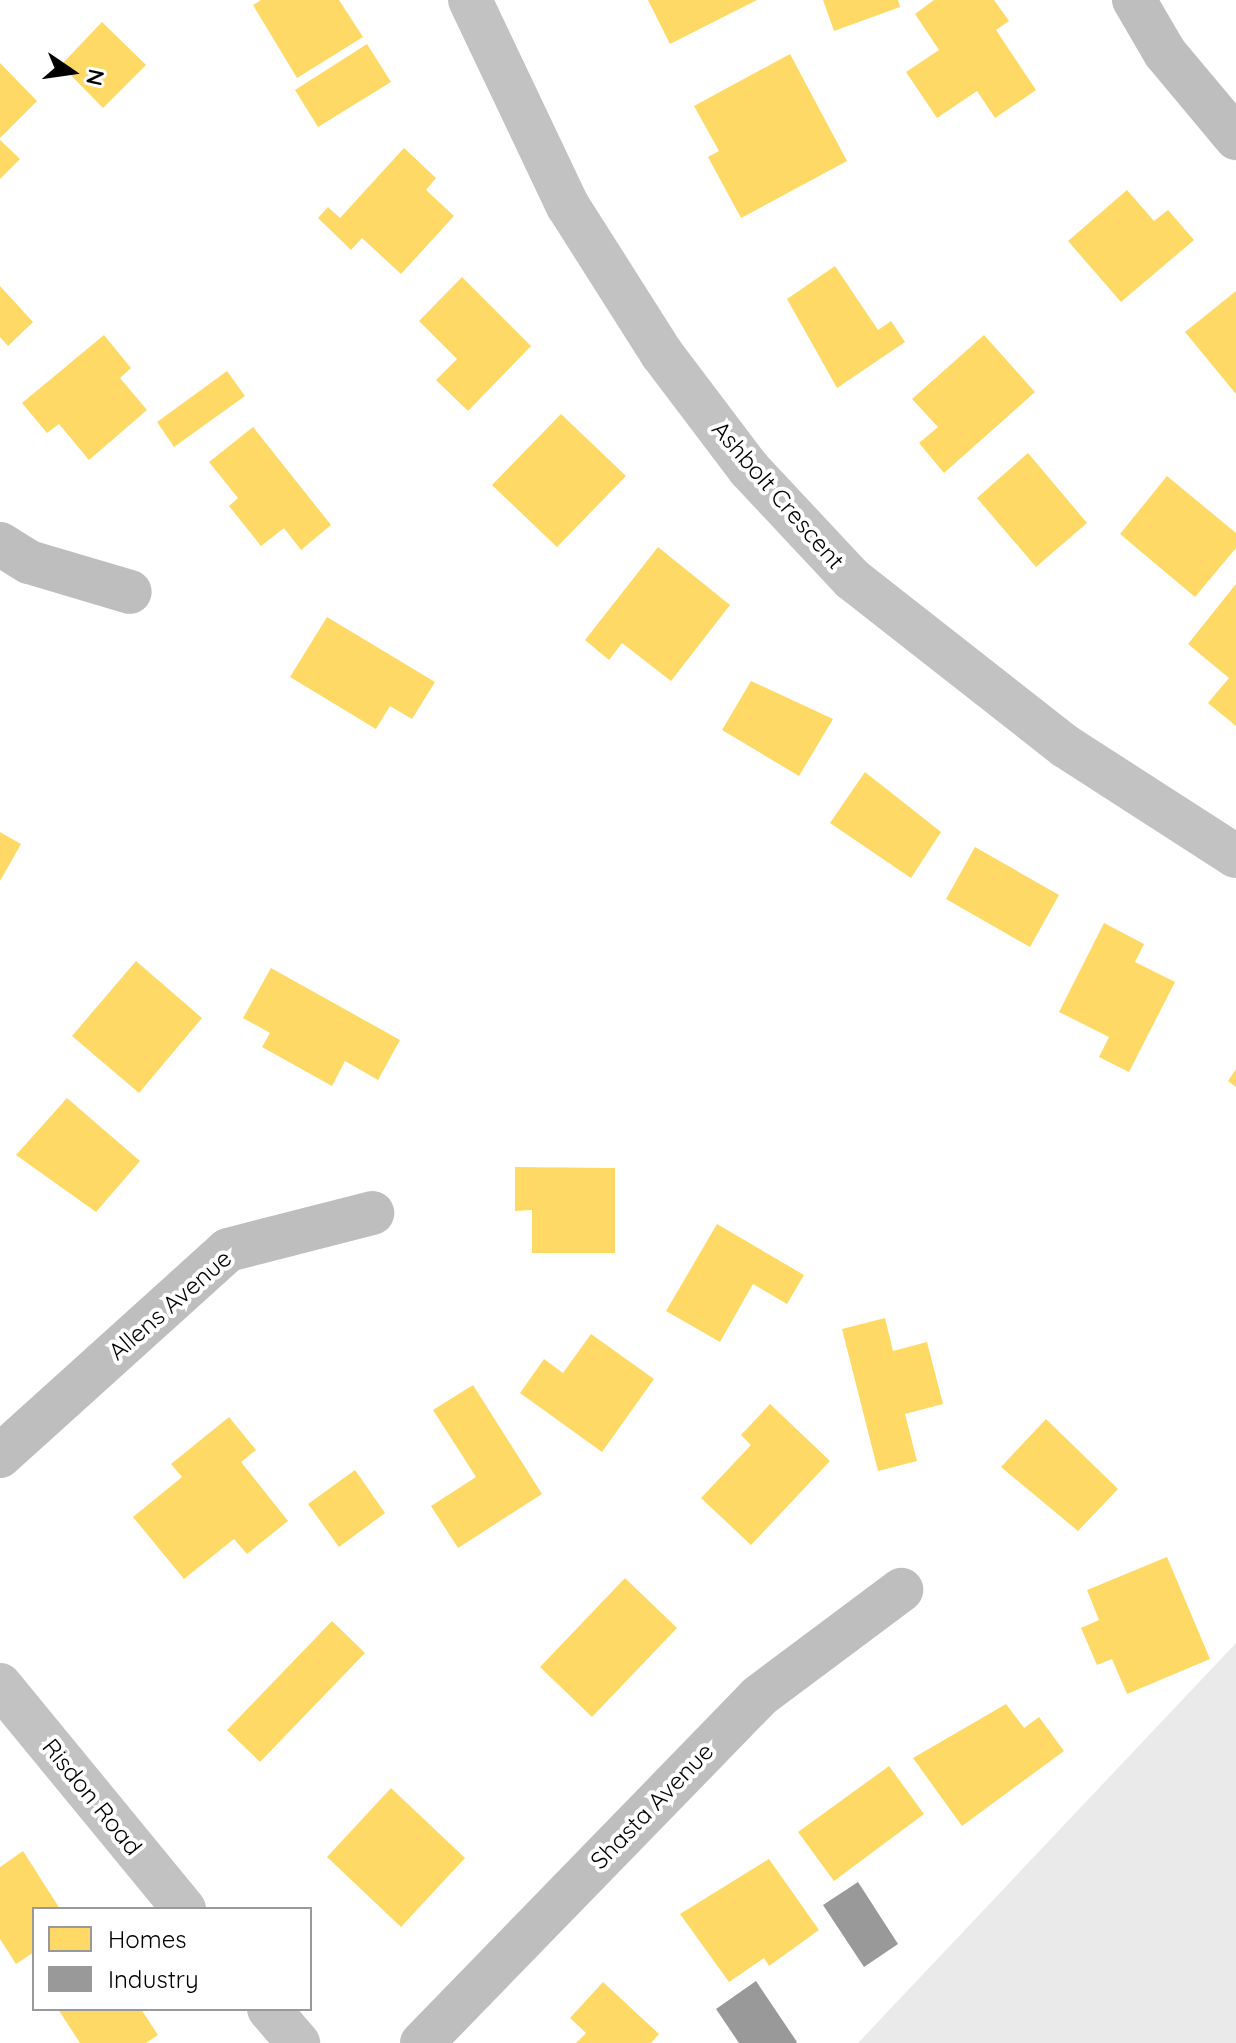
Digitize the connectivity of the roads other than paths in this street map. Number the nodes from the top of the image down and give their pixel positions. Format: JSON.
{"nodes":[{"id":1,"x":470,"y":0,"type":"edge"},
{"id":2,"x":1134,"y":0,"type":"edge"},
{"id":3,"x":1236,"y":138,"type":"edge"},
{"id":4,"x":0,"y":544,"type":"edge"},
{"id":5,"x":130,"y":592,"type":"dead end"},
{"id":6,"x":1236,"y":856,"type":"edge"},
{"id":7,"x":372,"y":1213,"type":"dead end"},
{"id":8,"x":0,"y":1456,"type":"edge"},
{"id":9,"x":901,"y":1590,"type":"dead end"},
{"id":10,"x":0,"y":1685,"type":"edge"},
{"id":11,"x":182,"y":1907,"type":"edge"},
{"id":12,"x":271,"y":2011,"type":"edge"},
{"id":13,"x":298,"y":2043,"type":"edge"},
{"id":14,"x":422,"y":2043,"type":"edge"}],
"edges":[{"from":1,"to":6,"type":"street","name":"Ashbolt Crescent"},
{"from":2,"to":3,"type":"street"},
{"from":4,"to":5,"type":"street"},
{"from":7,"to":8,"type":"street","name":"Allens Avenue"},
{"from":9,"to":14,"type":"street","name":"Shasta Avenue"},
{"from":10,"to":11,"type":"street","name":"Risdon Road"},
{"from":12,"to":13,"type":"street"}]}
